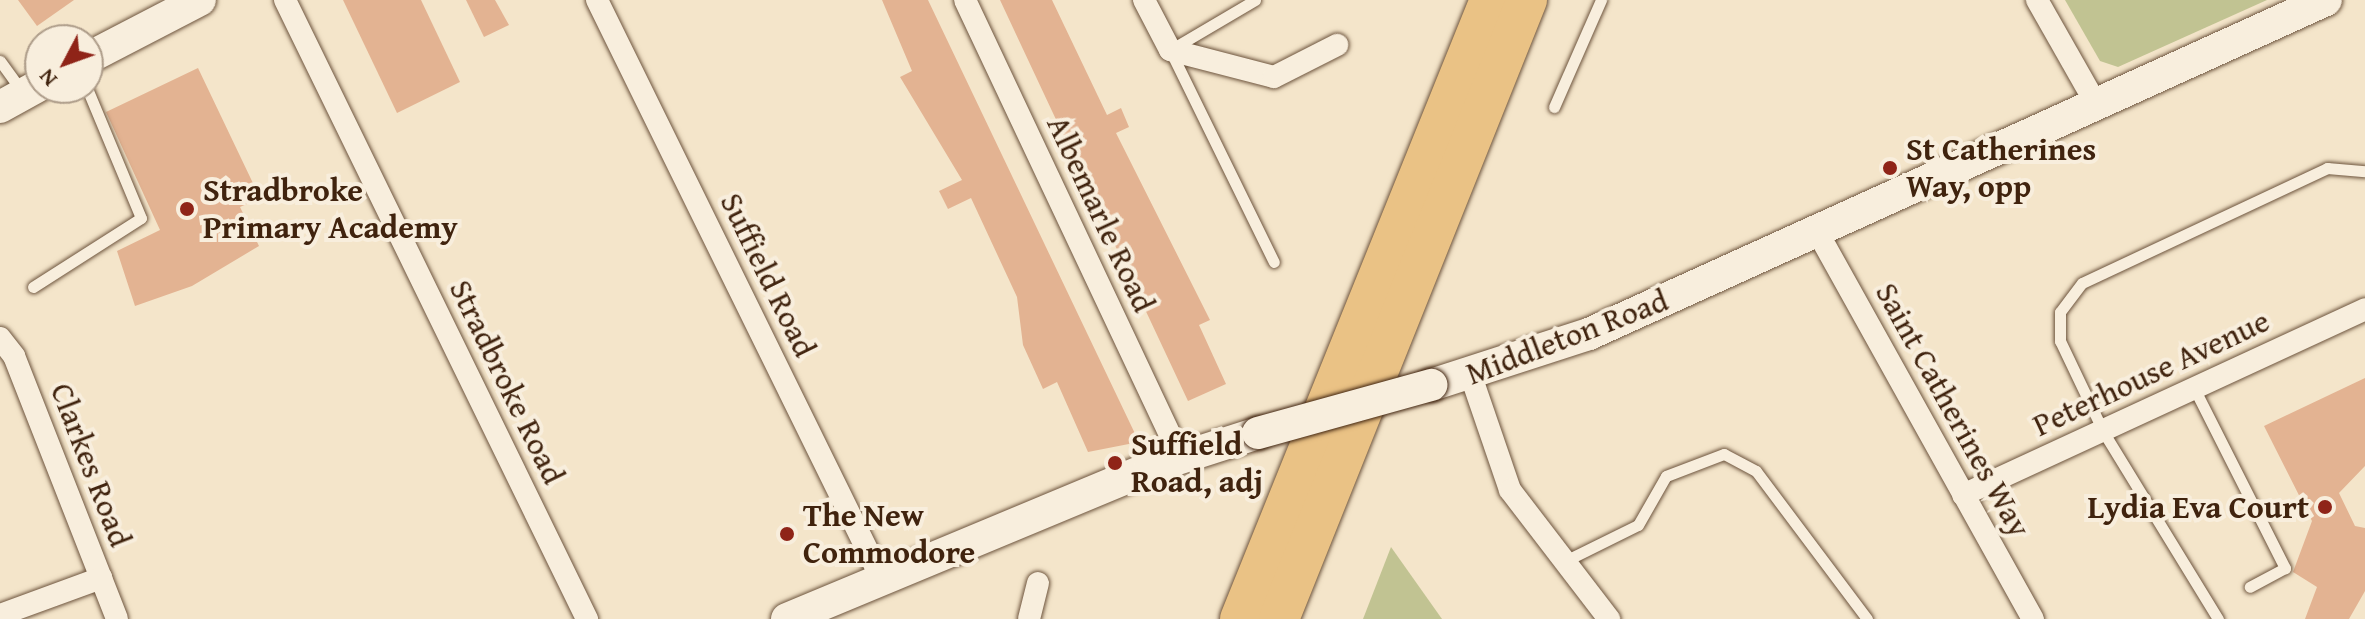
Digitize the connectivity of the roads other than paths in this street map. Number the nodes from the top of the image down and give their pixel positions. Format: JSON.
{"nodes":[{"id":1,"x":285,"y":0,"type":"edge"},
{"id":2,"x":597,"y":0,"type":"edge"},
{"id":3,"x":965,"y":0,"type":"edge"},
{"id":4,"x":1144,"y":0,"type":"edge"},
{"id":5,"x":1255,"y":0,"type":"edge"},
{"id":6,"x":1490,"y":0,"type":"edge"},
{"id":7,"x":1527,"y":0,"type":"edge"},
{"id":8,"x":1601,"y":0,"type":"edge"},
{"id":9,"x":2037,"y":0,"type":"edge"},
{"id":10,"x":2326,"y":0,"type":"edge"},
{"id":11,"x":178,"y":5,"type":"edge"},
{"id":12,"x":1337,"y":45,"type":"dead end"},
{"id":13,"x":104,"y":49,"type":"edge"},
{"id":14,"x":1170,"y":50,"type":"junction"},
{"id":15,"x":0,"y":61,"type":"edge"},
{"id":16,"x":21,"y":95,"type":"edge"},
{"id":17,"x":94,"y":104,"type":"edge"},
{"id":18,"x":2096,"y":104,"type":"junction"},
{"id":19,"x":1554,"y":107,"type":"dead end"},
{"id":20,"x":2365,"y":171,"type":"edge"},
{"id":21,"x":1818,"y":233,"type":"junction"},
{"id":22,"x":1274,"y":262,"type":"dead end"},
{"id":23,"x":33,"y":287,"type":"dead end"},
{"id":24,"x":2365,"y":309,"type":"edge"},
{"id":25,"x":0,"y":338,"type":"edge"},
{"id":26,"x":1471,"y":376,"type":"junction"},
{"id":27,"x":2194,"y":388,"type":"junction"},
{"id":28,"x":2103,"y":431,"type":"junction"},
{"id":29,"x":1180,"y":456,"type":"junction"},
{"id":30,"x":1963,"y":495,"type":"junction"},
{"id":31,"x":1565,"y":561,"type":"junction"},
{"id":32,"x":101,"y":578,"type":"junction"},
{"id":33,"x":881,"y":578,"type":"junction"},
{"id":34,"x":1038,"y":583,"type":"dead end"},
{"id":35,"x":2250,"y":587,"type":"dead end"},
{"id":36,"x":0,"y":615,"type":"edge"},
{"id":37,"x":1865,"y":618,"type":"edge"},
{"id":38,"x":117,"y":619,"type":"edge"},
{"id":39,"x":587,"y":619,"type":"edge"},
{"id":40,"x":787,"y":619,"type":"edge"},
{"id":41,"x":1029,"y":619,"type":"edge"},
{"id":42,"x":1240,"y":619,"type":"edge"},
{"id":43,"x":1279,"y":619,"type":"edge"},
{"id":44,"x":1609,"y":619,"type":"edge"},
{"id":45,"x":2033,"y":619,"type":"edge"},
{"id":46,"x":2218,"y":619,"type":"edge"}],
"edges":[{"from":1,"to":39,"type":"street","name":"Stradbroke Road"},
{"from":2,"to":33,"type":"street","name":"Suffield Road"},
{"from":3,"to":29,"type":"street","name":"Albemarle Road"},
{"from":4,"to":14,"type":"street"},
{"from":5,"to":14,"type":"lane"},
{"from":6,"to":42,"type":"highway"},
{"from":7,"to":43,"type":"highway"},
{"from":8,"to":19,"type":"lane"},
{"from":9,"to":18,"type":"street"},
{"from":10,"to":18,"type":"main road","name":"Middleton Road"},
{"from":11,"to":13,"type":"main road"},
{"from":12,"to":14,"type":"street"},
{"from":14,"to":22,"type":"lane"},
{"from":15,"to":16,"type":"lane"},
{"from":17,"to":23,"type":"lane"},
{"from":18,"to":21,"type":"main road","name":"Middleton Road"},
{"from":20,"to":28,"type":"lane"},
{"from":21,"to":26,"type":"main road","name":"Middleton Road"},
{"from":21,"to":30,"type":"street","name":"Saint Catherines Way"},
{"from":24,"to":27,"type":"street","name":"Peterhouse Avenue"},
{"from":25,"to":32,"type":"street","name":"Clarkes Road"},
{"from":26,"to":29,"type":"main road","name":"Middleton Road","bridge":true},
{"from":26,"to":31,"type":"street"},
{"from":27,"to":28,"type":"street","name":"Peterhouse Avenue"},
{"from":27,"to":35,"type":"lane"},
{"from":28,"to":30,"type":"street","name":"Peterhouse Avenue"},
{"from":28,"to":46,"type":"lane"},
{"from":29,"to":33,"type":"main road","name":"Middleton Road"},
{"from":30,"to":45,"type":"street","name":"Saint Catherines Way"},
{"from":31,"to":37,"type":"lane"},
{"from":31,"to":44,"type":"street"},
{"from":32,"to":36,"type":"street"},
{"from":32,"to":38,"type":"street","name":"Clarkes Road"},
{"from":33,"to":40,"type":"main road","name":"Middleton Road"},
{"from":34,"to":41,"type":"street"}]}
